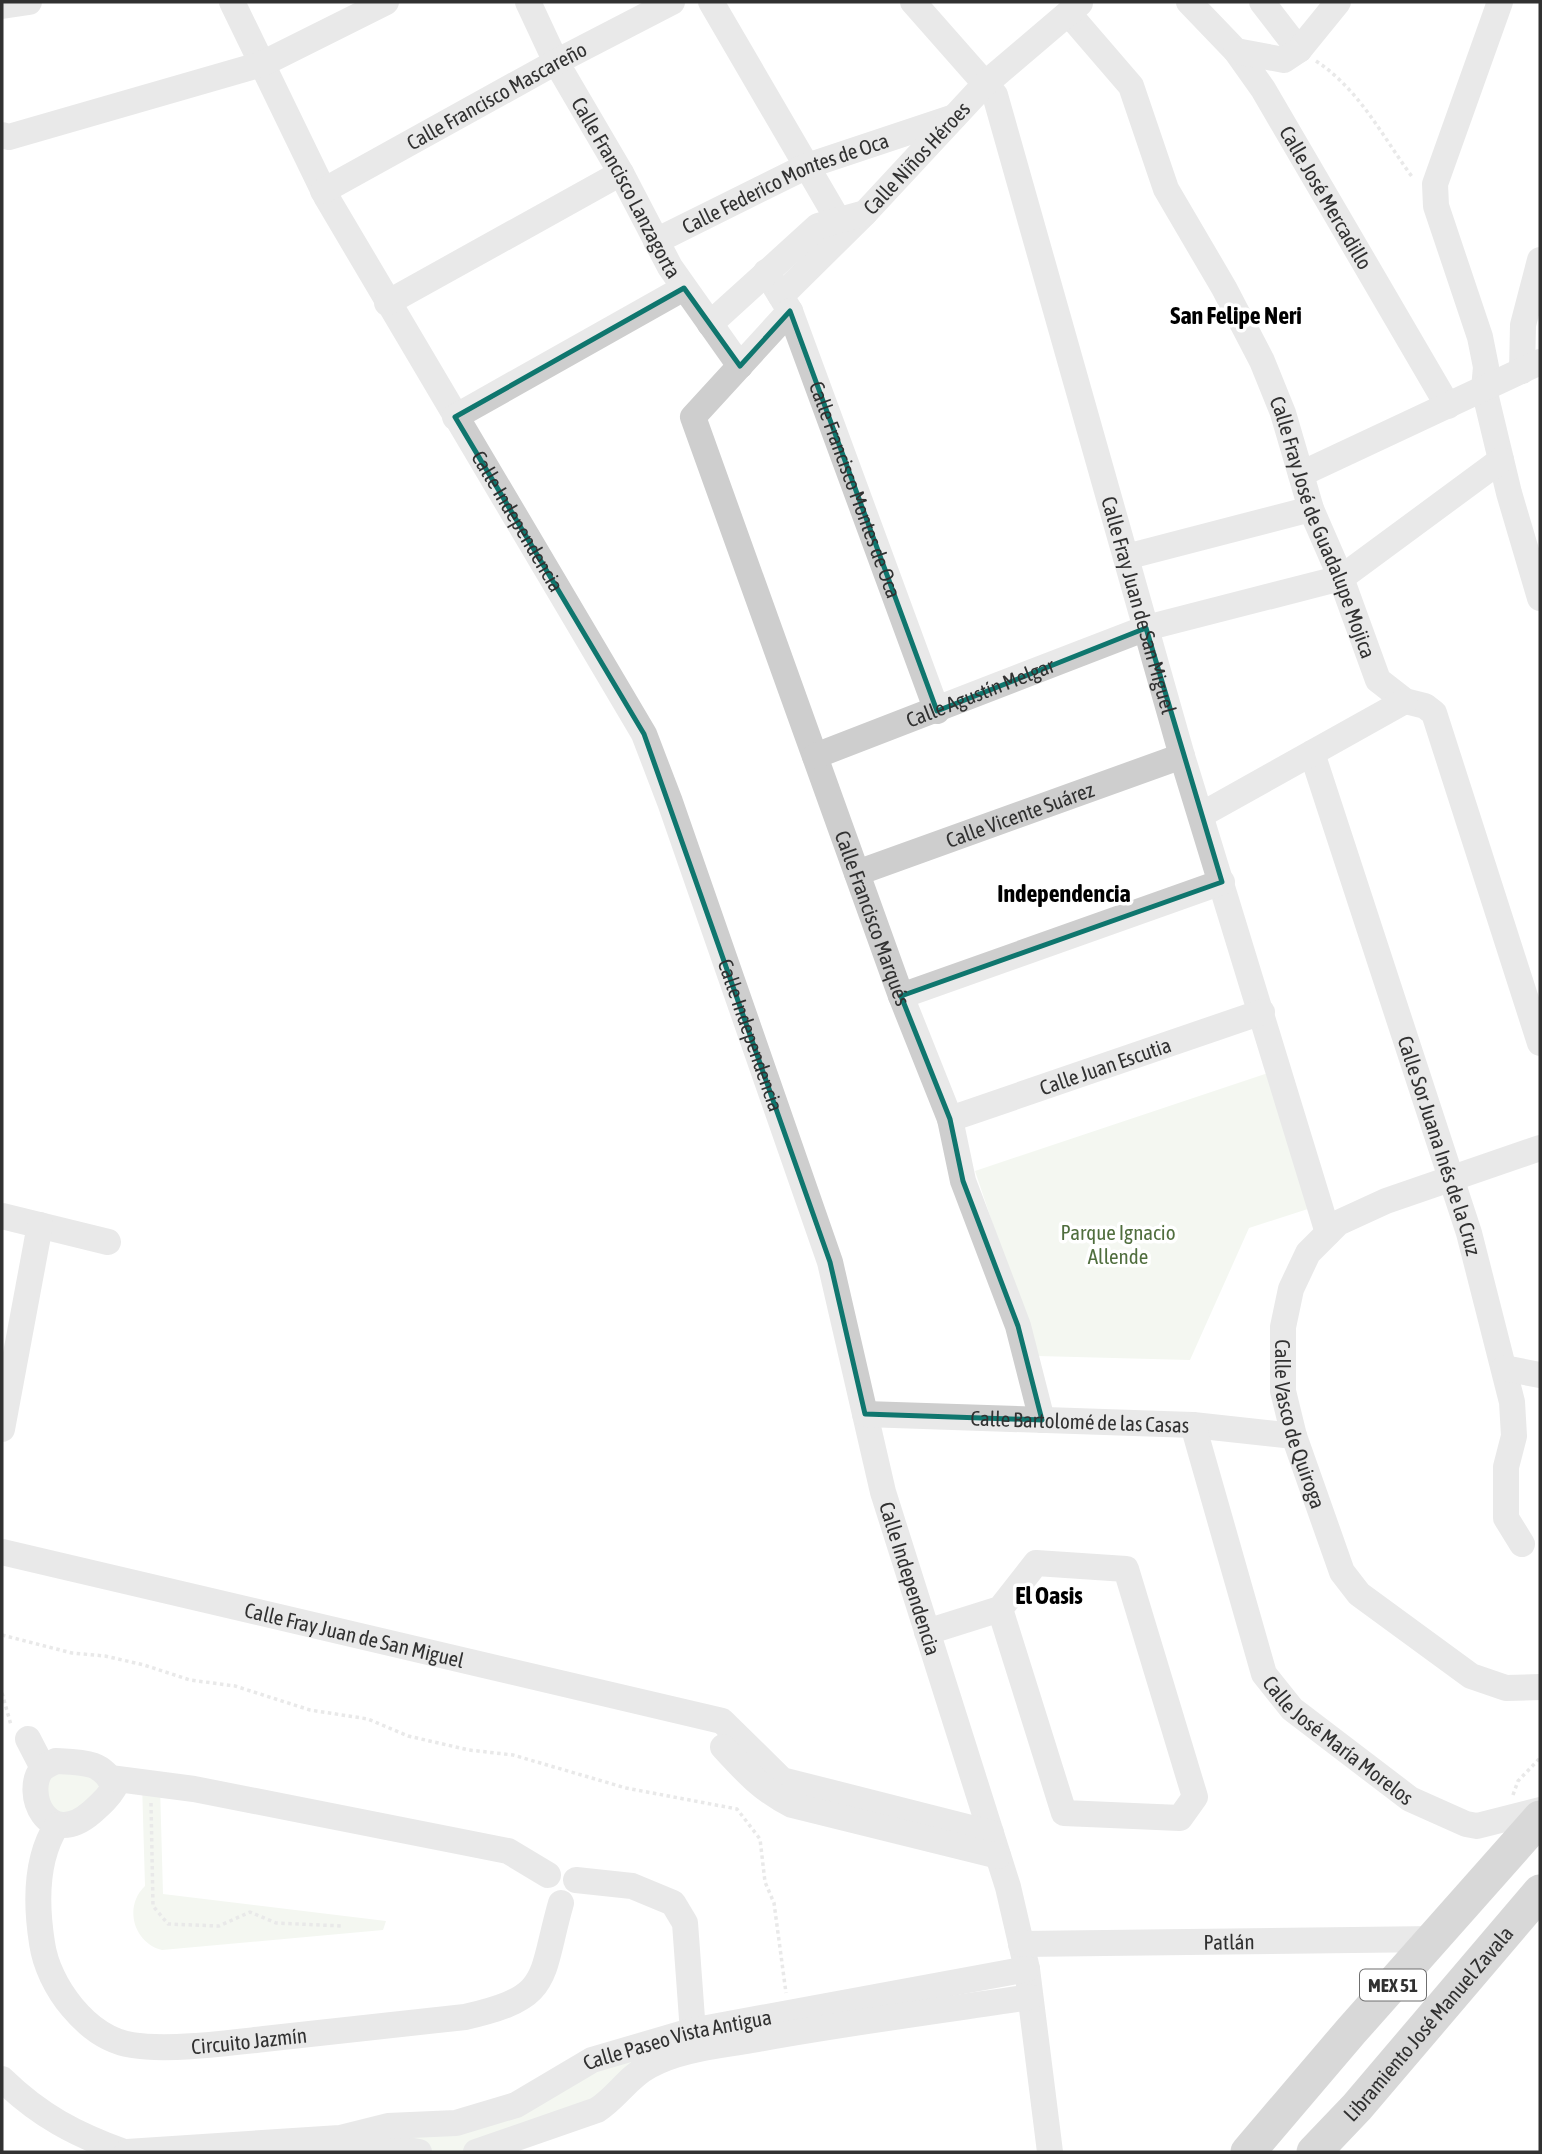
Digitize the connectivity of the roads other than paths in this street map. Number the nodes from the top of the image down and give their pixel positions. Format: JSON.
{"nodes":[{"id":1,"x":29,"y":2,"type":"edge"},
{"id":2,"x":232,"y":2,"type":"edge"},
{"id":3,"x":386,"y":2,"type":"edge"},
{"id":4,"x":528,"y":2,"type":"edge"},
{"id":5,"x":672,"y":2,"type":"edge"},
{"id":6,"x":711,"y":2,"type":"edge"},
{"id":7,"x":913,"y":2,"type":"edge"},
{"id":8,"x":1189,"y":2,"type":"edge"},
{"id":9,"x":1262,"y":2,"type":"edge"},
{"id":10,"x":1338,"y":2,"type":"edge"},
{"id":11,"x":1500,"y":2,"type":"edge"},
{"id":12,"x":2,"y":6,"type":"edge"},
{"id":13,"x":1075,"y":8,"type":"edge"},
{"id":14,"x":1299,"y":50,"type":"junction"},
{"id":15,"x":1236,"y":51,"type":"junction"},
{"id":16,"x":556,"y":62,"type":"junction"},
{"id":17,"x":262,"y":64,"type":"junction"},
{"id":18,"x":985,"y":84,"type":"junction"},
{"id":19,"x":956,"y":116,"type":"junction"},
{"id":20,"x":2,"y":135,"type":"edge"},
{"id":21,"x":807,"y":166,"type":"junction"},
{"id":22,"x":621,"y":173,"type":"junction"},
{"id":23,"x":323,"y":191,"type":"junction"},
{"id":24,"x":864,"y":213,"type":"junction"},
{"id":25,"x":837,"y":218,"type":"junction"},
{"id":26,"x":656,"y":241,"type":"junction"},
{"id":27,"x":1540,"y":260,"type":"edge"},
{"id":28,"x":766,"y":272,"type":"junction"},
{"id":29,"x":684,"y":288,"type":"junction"},
{"id":30,"x":387,"y":303,"type":"junction"},
{"id":31,"x":786,"y":303,"type":"junction"},
{"id":32,"x":710,"y":324,"type":"junction"},
{"id":33,"x":1536,"y":364,"type":"edge"},
{"id":34,"x":740,"y":366,"type":"junction"},
{"id":35,"x":1483,"y":389,"type":"junction"},
{"id":36,"x":1448,"y":405,"type":"junction"},
{"id":37,"x":456,"y":417,"type":"junction"},
{"id":38,"x":1501,"y":460,"type":"junction"},
{"id":39,"x":1301,"y":474,"type":"junction"},
{"id":40,"x":1311,"y":509,"type":"junction"},
{"id":41,"x":1126,"y":557,"type":"junction"},
{"id":42,"x":1341,"y":578,"type":"junction"},
{"id":43,"x":1540,"y":598,"type":"edge"},
{"id":44,"x":1146,"y":628,"type":"junction"},
{"id":45,"x":1405,"y":701,"type":"junction"},
{"id":46,"x":937,"y":711,"type":"junction"},
{"id":47,"x":1312,"y":753,"type":"junction"},
{"id":48,"x":815,"y":756,"type":"junction"},
{"id":49,"x":1182,"y":756,"type":"junction"},
{"id":50,"x":1201,"y":815,"type":"junction"},
{"id":51,"x":857,"y":873,"type":"junction"},
{"id":52,"x":1222,"y":882,"type":"junction"},
{"id":53,"x":901,"y":996,"type":"junction"},
{"id":54,"x":1262,"y":1012,"type":"junction"},
{"id":55,"x":1540,"y":1043,"type":"edge"},
{"id":56,"x":950,"y":1119,"type":"junction"},
{"id":57,"x":1540,"y":1148,"type":"edge"},
{"id":58,"x":1453,"y":1178,"type":"junction"},
{"id":59,"x":2,"y":1216,"type":"edge"},
{"id":60,"x":40,"y":1225,"type":"junction"},
{"id":61,"x":1328,"y":1233,"type":"junction"},
{"id":62,"x":108,"y":1242,"type":"dead end"},
{"id":63,"x":14,"y":1304,"type":"edge"},
{"id":64,"x":1504,"y":1368,"type":"junction"},
{"id":65,"x":1540,"y":1376,"type":"edge"},
{"id":66,"x":865,"y":1415,"type":"junction"},
{"id":67,"x":1042,"y":1420,"type":"junction"},
{"id":68,"x":1192,"y":1425,"type":"junction"},
{"id":69,"x":2,"y":1429,"type":"edge"},
{"id":70,"x":1294,"y":1436,"type":"junction"},
{"id":71,"x":1522,"y":1544,"type":"dead end"},
{"id":72,"x":2,"y":1552,"type":"edge"},
{"id":73,"x":1000,"y":1609,"type":"junction"},
{"id":74,"x":927,"y":1632,"type":"junction"},
{"id":75,"x":1540,"y":1687,"type":"edge"},
{"id":76,"x":27,"y":1739,"type":"road end"},
{"id":77,"x":43,"y":1768,"type":"junction"},
{"id":78,"x":110,"y":1778,"type":"junction"},
{"id":79,"x":1534,"y":1809,"type":"edge"},
{"id":80,"x":57,"y":1825,"type":"junction"},
{"id":81,"x":994,"y":1844,"type":"junction"},
{"id":82,"x":548,"y":1875,"type":"junction"},
{"id":83,"x":576,"y":1880,"type":"junction"},
{"id":84,"x":1540,"y":1892,"type":"edge"},
{"id":85,"x":561,"y":1903,"type":"junction"},
{"id":86,"x":1436,"y":1939,"type":"junction"},
{"id":87,"x":1021,"y":1944,"type":"junction"},
{"id":88,"x":1027,"y":1969,"type":"junction"},
{"id":89,"x":1388,"y":1990,"type":"junction"},
{"id":90,"x":1030,"y":1997,"type":"junction"},
{"id":91,"x":805,"y":2016,"type":"junction"},
{"id":92,"x":1422,"y":2032,"type":"junction"},
{"id":93,"x":693,"y":2041,"type":"junction"},
{"id":94,"x":1322,"y":2065,"type":"junction"},
{"id":95,"x":2,"y":2079,"type":"edge"},
{"id":96,"x":1357,"y":2107,"type":"junction"},
{"id":97,"x":340,"y":2138,"type":"junction"},
{"id":98,"x":126,"y":2152,"type":"edge"},
{"id":99,"x":419,"y":2152,"type":"edge"},
{"id":100,"x":476,"y":2152,"type":"edge"},
{"id":101,"x":1050,"y":2152,"type":"edge"},
{"id":102,"x":1248,"y":2152,"type":"edge"},
{"id":103,"x":1314,"y":2152,"type":"edge"}],
"edges":[{"from":1,"to":12,"type":"street"},
{"from":2,"to":17,"type":"street","name":"Calle Independencia"},
{"from":3,"to":17,"type":"street"},
{"from":4,"to":16,"type":"street","name":"Calle Francisco Lanzagorta"},
{"from":5,"to":16,"type":"street","name":"Calle Francisco Mascareño"},
{"from":6,"to":21,"type":"street"},
{"from":7,"to":18,"type":"street","name":"Calle Fray Juan de San Miguel"},
{"from":8,"to":15,"type":"street","name":"Calle José Mercadillo"},
{"from":9,"to":14,"type":"street"},
{"from":10,"to":14,"type":"street"},
{"from":11,"to":35,"type":"street"},
{"from":13,"to":18,"type":"street","name":"Calle Niños Héroes"},
{"from":13,"to":39,"type":"street","name":"Calle Fray José de Guadalupe Mojica"},
{"from":14,"to":15,"type":"street"},
{"from":15,"to":36,"type":"street","name":"Calle José Mercadillo"},
{"from":16,"to":22,"type":"street","name":"Calle Francisco Lanzagorta"},
{"from":16,"to":23,"type":"street","name":"Calle Francisco Mascareño"},
{"from":17,"to":20,"type":"street"},
{"from":17,"to":23,"type":"street","name":"Calle Independencia"},
{"from":18,"to":19,"type":"street","name":"Calle Niños Héroes"},
{"from":18,"to":41,"type":"street","name":"Calle Fray Juan de San Miguel"},
{"from":19,"to":21,"type":"street","name":"Calle Federico Montes de Oca"},
{"from":19,"to":24,"type":"street","name":"Calle Niños Héroes"},
{"from":21,"to":25,"type":"street"},
{"from":21,"to":26,"type":"street","name":"Calle Federico Montes de Oca"},
{"from":22,"to":26,"type":"street","name":"Calle Francisco Lanzagorta"},
{"from":22,"to":30,"type":"street"},
{"from":23,"to":30,"type":"street","name":"Calle Independencia"},
{"from":24,"to":25,"type":"street","name":"Calle Niños Héroes"},
{"from":24,"to":31,"type":"street"},
{"from":25,"to":28,"type":"street","name":"Calle Niños Héroes"},
{"from":26,"to":29,"type":"street","name":"Calle Francisco Lanzagorta"},
{"from":27,"to":33,"type":"street"},
{"from":28,"to":31,"type":"street","name":"Calle Francisco Montes de Oca"},
{"from":28,"to":32,"type":"street","name":"Calle Niños Héroes"},
{"from":29,"to":32,"type":"street","name":"Calle Francisco Lanzagorta"},
{"from":29,"to":37,"type":"street"},
{"from":30,"to":37,"type":"street","name":"Calle Independencia"},
{"from":31,"to":34,"type":"street"},
{"from":31,"to":46,"type":"street","name":"Calle Francisco Montes de Oca"},
{"from":32,"to":34,"type":"street","name":"Calle Francisco Lanzagorta"},
{"from":33,"to":35,"type":"street"},
{"from":34,"to":48,"type":"street","name":"Calle Francisco Marqués"},
{"from":35,"to":36,"type":"street"},
{"from":35,"to":38,"type":"street"},
{"from":36,"to":39,"type":"street"},
{"from":37,"to":66,"type":"street","name":"Calle Independencia"},
{"from":38,"to":42,"type":"street"},
{"from":38,"to":43,"type":"street"},
{"from":39,"to":40,"type":"street","name":"Calle Fray José de Guadalupe Mojica"},
{"from":40,"to":41,"type":"street"},
{"from":40,"to":42,"type":"street","name":"Calle Fray José de Guadalupe Mojica"},
{"from":41,"to":44,"type":"street","name":"Calle Fray Juan de San Miguel"},
{"from":42,"to":44,"type":"street","name":"Calle Agustín Melgar"},
{"from":42,"to":45,"type":"street","name":"Calle Fray José de Guadalupe Mojica"},
{"from":44,"to":46,"type":"street","name":"Calle Agustín Melgar"},
{"from":44,"to":49,"type":"street","name":"Calle Fray Juan de San Miguel"},
{"from":45,"to":47,"type":"street"},
{"from":45,"to":55,"type":"street","name":"Calle Fray José de Guadalupe Mojica"},
{"from":46,"to":48,"type":"street","name":"Calle Agustín Melgar"},
{"from":47,"to":50,"type":"street"},
{"from":47,"to":58,"type":"street","name":"Calle Sor Juana Inés de la Cruz"},
{"from":48,"to":51,"type":"street","name":"Calle Francisco Marqués"},
{"from":49,"to":50,"type":"street","name":"Calle Fray Juan de San Miguel"},
{"from":49,"to":51,"type":"street","name":"Calle Vicente Suárez"},
{"from":50,"to":52,"type":"street","name":"Calle Fray Juan de San Miguel"},
{"from":51,"to":53,"type":"street","name":"Calle Francisco Marqués"},
{"from":52,"to":53,"type":"street"},
{"from":52,"to":54,"type":"street","name":"Calle Fray Juan de San Miguel"},
{"from":53,"to":56,"type":"street","name":"Calle Francisco Marqués"},
{"from":54,"to":56,"type":"street","name":"Calle Juan Escutia"},
{"from":54,"to":61,"type":"street","name":"Calle Fray Juan de San Miguel"},
{"from":56,"to":67,"type":"street","name":"Calle Francisco Marqués"},
{"from":57,"to":58,"type":"street","name":"Calle Vasco de Quiroga"},
{"from":58,"to":61,"type":"street","name":"Calle Vasco de Quiroga"},
{"from":58,"to":64,"type":"street","name":"Calle Sor Juana Inés de la Cruz"},
{"from":59,"to":60,"type":"street"},
{"from":60,"to":62,"type":"street"},
{"from":60,"to":63,"type":"street"},
{"from":61,"to":70,"type":"street","name":"Calle Vasco de Quiroga"},
{"from":63,"to":69,"type":"street"},
{"from":64,"to":65,"type":"street"},
{"from":64,"to":71,"type":"street","name":"Calle Sor Juana Inés de la Cruz"},
{"from":66,"to":67,"type":"street","name":"Calle Bartolomé de las Casas"},
{"from":66,"to":74,"type":"street","name":"Calle Independencia"},
{"from":67,"to":68,"type":"street","name":"Calle Bartolomé de las Casas"},
{"from":68,"to":70,"type":"street","name":"Calle Bartolomé de las Casas"},
{"from":68,"to":79,"type":"street","name":"Calle José María Morelos"},
{"from":70,"to":75,"type":"street","name":"Calle Vasco de Quiroga"},
{"from":72,"to":81,"type":"street","name":"Calle Fray Juan de San Miguel"},
{"from":73,"to":73,"type":"street"},
{"from":73,"to":74,"type":"street"},
{"from":74,"to":81,"type":"street","name":"Calle Independencia"},
{"from":76,"to":77,"type":"street"},
{"from":77,"to":78,"type":"street"},
{"from":77,"to":80,"type":"street"},
{"from":78,"to":80,"type":"street"},
{"from":78,"to":82,"type":"street"},
{"from":79,"to":86,"type":"main road","number":"MEX 51"},
{"from":80,"to":85,"type":"street","name":"Circuito Jazmín"},
{"from":81,"to":87,"type":"street","name":"Calle Independencia"},
{"from":82,"to":83,"type":"street"},
{"from":82,"to":85,"type":"street"},
{"from":83,"to":85,"type":"street"},
{"from":83,"to":93,"type":"street"},
{"from":84,"to":92,"type":"main road","name":"Libramiento José Manuel Zavala","number":"MEX 51"},
{"from":86,"to":87,"type":"street","name":"Patlán"},
{"from":86,"to":89,"type":"main road","number":"MEX 51"},
{"from":87,"to":88,"type":"street","name":"Calle Independencia"},
{"from":88,"to":90,"type":"street","name":"Calle Independencia"},
{"from":88,"to":91,"type":"street","name":"Calle Paseo Vista Antigua"},
{"from":89,"to":92,"type":"main road"},
{"from":89,"to":94,"type":"main road","number":"MEX 51"},
{"from":90,"to":91,"type":"street","name":"Calle Paseo Vista Antigua"},
{"from":90,"to":101,"type":"street","name":"Calle Independencia"},
{"from":91,"to":93,"type":"street","name":"Calle Paseo Vista Antigua"},
{"from":92,"to":96,"type":"main road","name":"Libramiento José Manuel Zavala","number":"MEX 51"},
{"from":93,"to":97,"type":"street","name":"Calle Paseo Vista Antigua"},
{"from":93,"to":100,"type":"street","name":"Calle Paseo Vista Antigua"},
{"from":94,"to":96,"type":"main road"},
{"from":94,"to":102,"type":"main road","number":"MEX 51"},
{"from":95,"to":98,"type":"street","name":"Calle Paseo Vista Antigua"},
{"from":96,"to":103,"type":"main road","name":"Libramiento José Manuel Zavala","number":"MEX 51"},
{"from":97,"to":98,"type":"street","name":"Calle Paseo Vista Antigua"},
{"from":97,"to":99,"type":"street","name":"Calle Paseo Vista Antigua"}]}
